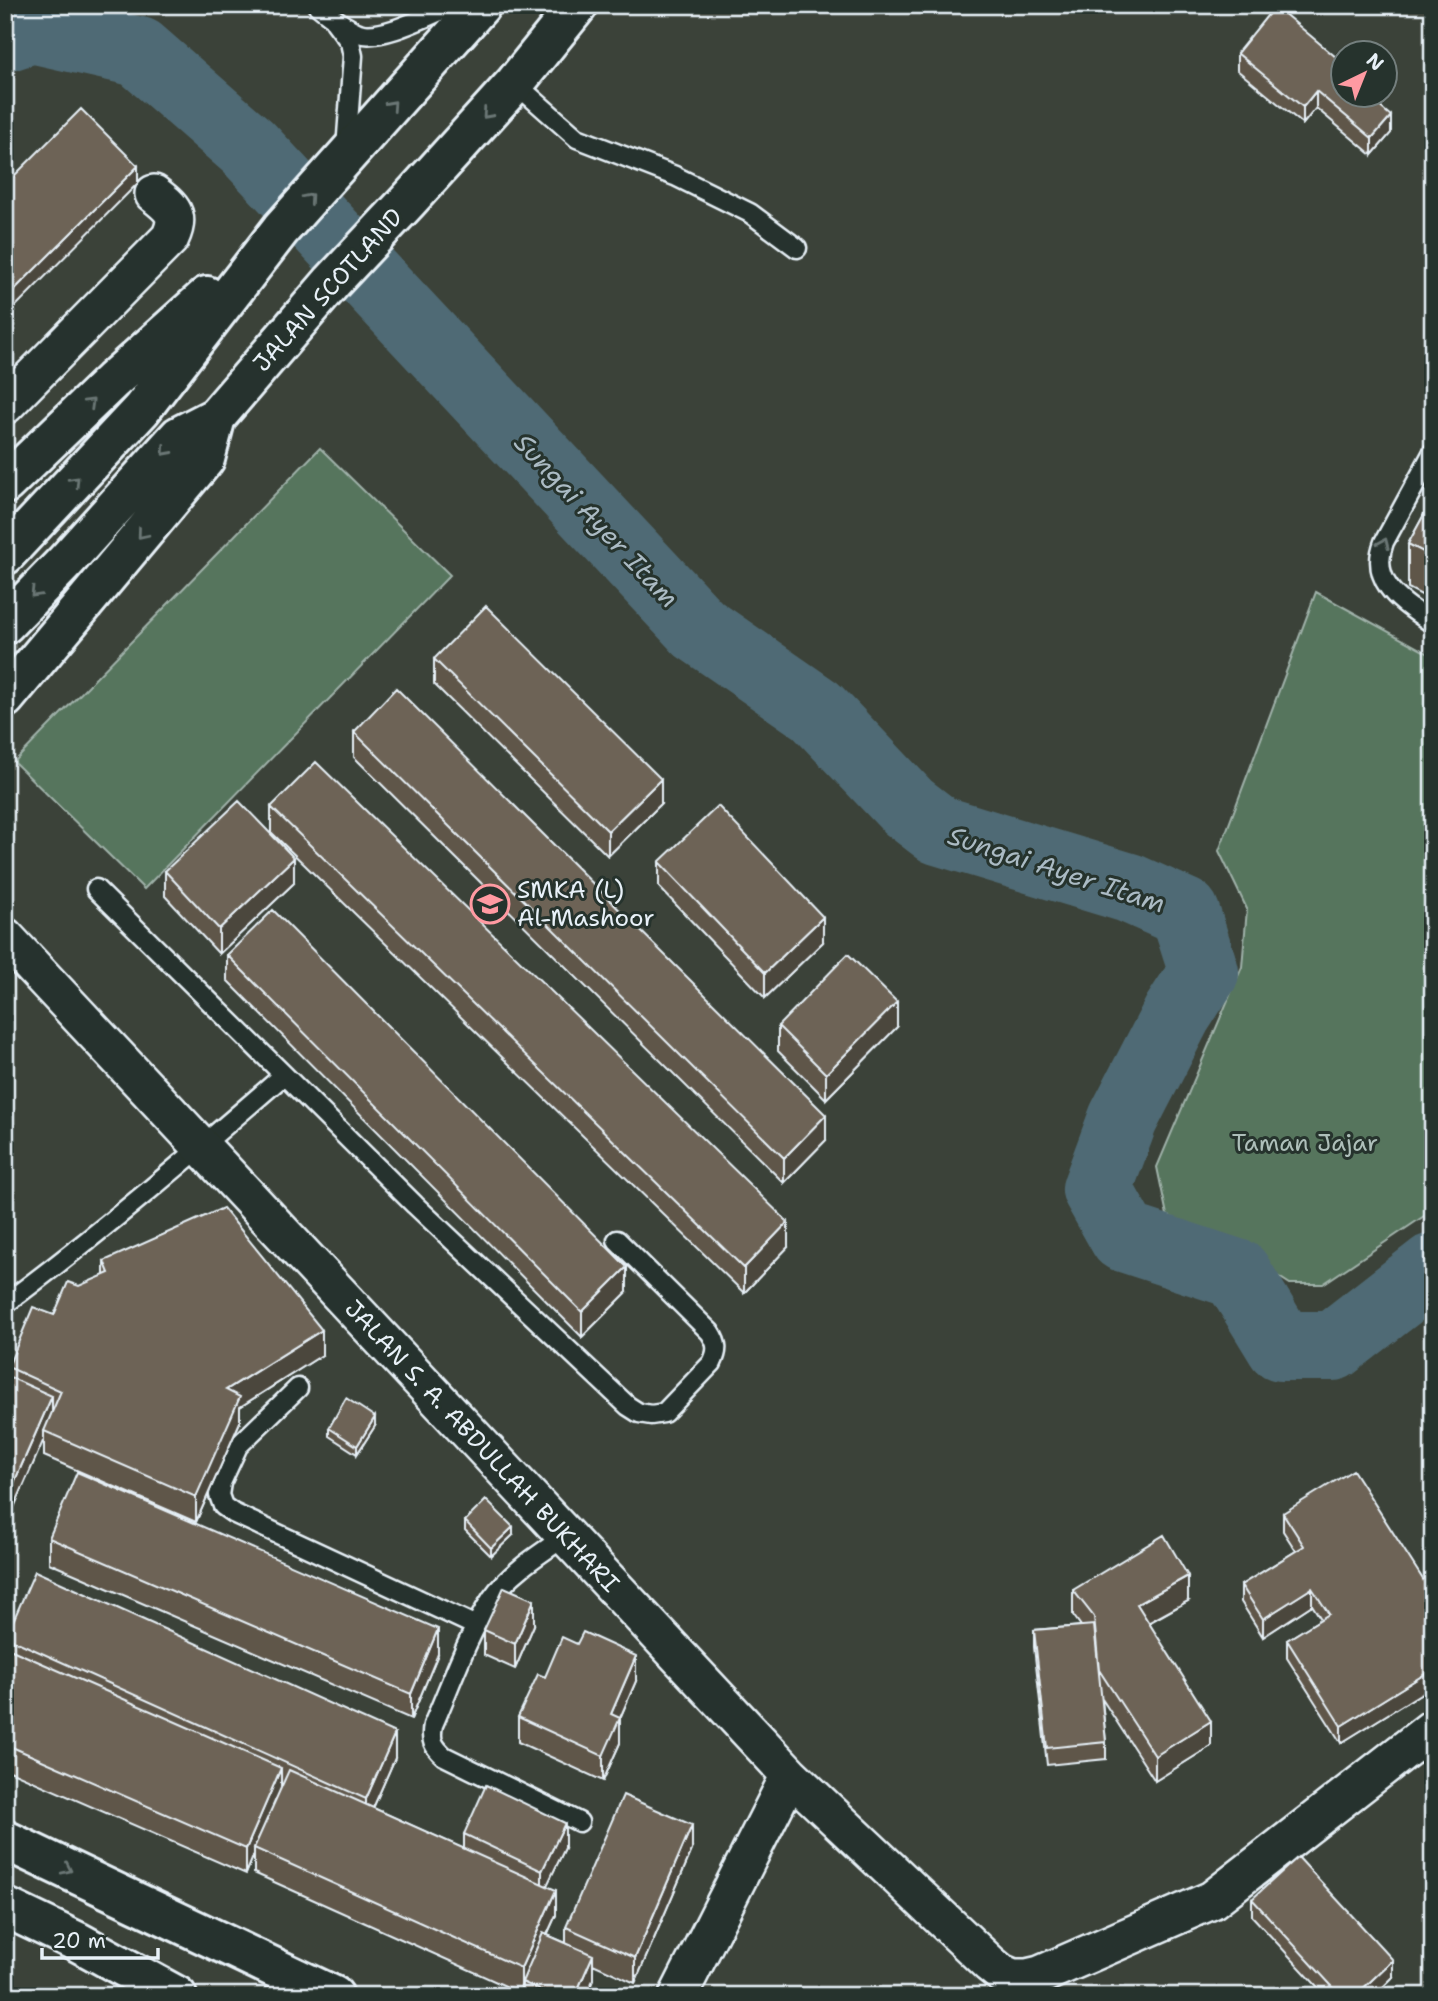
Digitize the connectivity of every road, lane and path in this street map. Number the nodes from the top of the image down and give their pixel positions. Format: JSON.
{"nodes":[{"id":1,"x":454,"y":5,"type":"edge"},
{"id":2,"x":481,"y":5,"type":"edge"},
{"id":3,"x":578,"y":5,"type":"edge"},
{"id":4,"x":324,"y":11,"type":"edge"},
{"id":5,"x":515,"y":83,"type":"junction"},
{"id":6,"x":341,"y":161,"type":"junction"},
{"id":7,"x":153,"y":194,"type":"dead end"},
{"id":8,"x":281,"y":229,"type":"junction"},
{"id":9,"x":797,"y":248,"type":"dead end"},
{"id":10,"x":5,"y":405,"type":"edge"},
{"id":11,"x":216,"y":417,"type":"junction"},
{"id":12,"x":1433,"y":452,"type":"edge"},
{"id":13,"x":5,"y":484,"type":"edge"},
{"id":14,"x":17,"y":543,"type":"edge"},
{"id":15,"x":5,"y":624,"type":"edge"},
{"id":16,"x":1433,"y":624,"type":"edge"},
{"id":17,"x":5,"y":698,"type":"edge"},
{"id":18,"x":96,"y":889,"type":"dead end"},
{"id":19,"x":5,"y":937,"type":"edge"},
{"id":20,"x":284,"y":1075,"type":"junction"},
{"id":21,"x":202,"y":1147,"type":"junction"},
{"id":22,"x":617,"y":1240,"type":"dead end"},
{"id":23,"x":5,"y":1304,"type":"edge"},
{"id":24,"x":298,"y":1388,"type":"dead end"},
{"id":25,"x":566,"y":1536,"type":"junction"},
{"id":26,"x":477,"y":1626,"type":"junction"},
{"id":27,"x":1433,"y":1728,"type":"edge"},
{"id":28,"x":790,"y":1775,"type":"junction"},
{"id":29,"x":579,"y":1822,"type":"dead end"},
{"id":30,"x":5,"y":1840,"type":"edge"},
{"id":31,"x":5,"y":1907,"type":"edge"},
{"id":32,"x":177,"y":1996,"type":"edge"},
{"id":33,"x":334,"y":1996,"type":"edge"},
{"id":34,"x":678,"y":1996,"type":"edge"}],
"edges":[{"from":1,"to":4,"type":"lane"},
{"from":6,"to":2,"type":"main road","one_way":true},
{"from":3,"to":5,"type":"main road","name":"JALAN SCOTLAND"},
{"from":4,"to":6,"type":"lane"},
{"from":5,"to":9,"type":"lane"},
{"from":5,"to":11,"type":"main road","name":"JALAN SCOTLAND","one_way":true},
{"from":8,"to":6,"type":"main road","one_way":true},
{"from":7,"to":10,"type":"street"},
{"from":13,"to":8,"type":"main road","one_way":true},
{"from":14,"to":8,"type":"main road","one_way":true},
{"from":11,"to":15,"type":"main road","name":"JALAN SCOTLAND","one_way":true},
{"from":11,"to":17,"type":"main road","one_way":true},
{"from":16,"to":12,"type":"lane","one_way":true},
{"from":18,"to":20,"type":"lane"},
{"from":19,"to":21,"type":"street","name":"JALAN S. A. ABDULLAH BUKHARI"},
{"from":20,"to":21,"type":"lane"},
{"from":20,"to":22,"type":"lane"},
{"from":21,"to":23,"type":"lane"},
{"from":21,"to":25,"type":"street","name":"JALAN S. A. ABDULLAH BUKHARI"},
{"from":24,"to":26,"type":"lane"},
{"from":25,"to":26,"type":"lane"},
{"from":25,"to":28,"type":"street","name":"JALAN S. A. ABDULLAH BUKHARI"},
{"from":26,"to":29,"type":"lane"},
{"from":27,"to":28,"type":"street","name":"JALAN S. A. ABDULLAH BUKHARI"},
{"from":28,"to":34,"type":"street"},
{"from":30,"to":33,"type":"main road","one_way":true},
{"from":31,"to":32,"type":"main road"}]}
